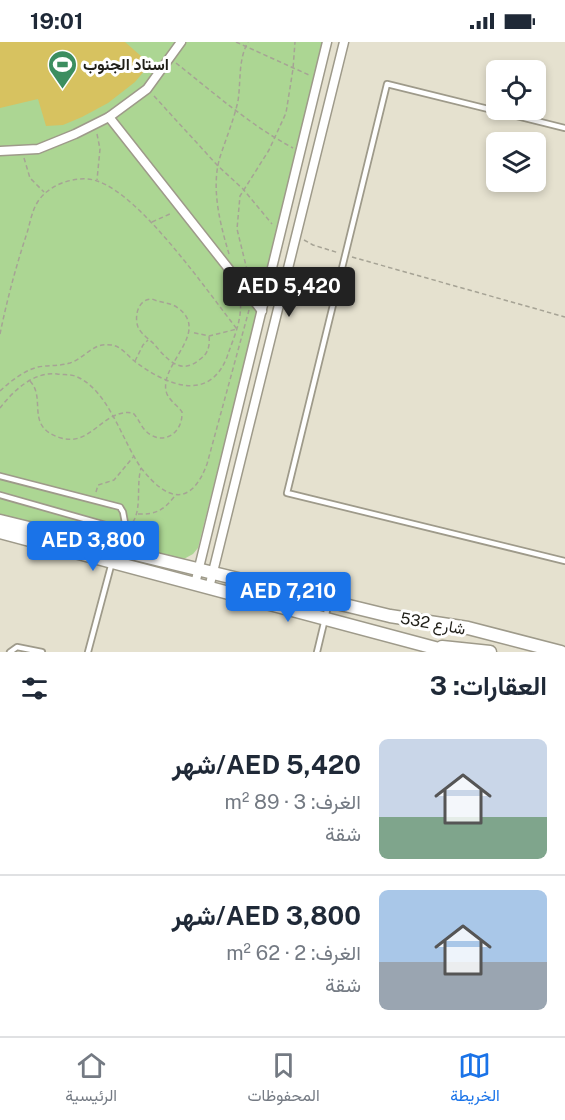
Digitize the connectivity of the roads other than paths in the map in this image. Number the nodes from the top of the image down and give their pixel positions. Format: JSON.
{"nodes":[{"id":1,"x":181,"y":42,"type":"edge"},
{"id":2,"x":327,"y":42,"type":"edge"},
{"id":3,"x":344,"y":42,"type":"edge"},
{"id":4,"x":110,"y":117,"type":"junction"},
{"id":5,"x":565,"y":128,"type":"edge"},
{"id":6,"x":0,"y":151,"type":"edge"},
{"id":7,"x":262,"y":311,"type":"junction"},
{"id":8,"x":0,"y":476,"type":"edge"},
{"id":9,"x":0,"y":495,"type":"edge"},
{"id":10,"x":0,"y":521,"type":"edge"},
{"id":11,"x":127,"y":531,"type":"junction"},
{"id":12,"x":0,"y":532,"type":"edge"},
{"id":13,"x":131,"y":552,"type":"junction"},
{"id":14,"x":565,"y":561,"type":"edge"},
{"id":15,"x":112,"y":562,"type":"junction"},
{"id":16,"x":199,"y":570,"type":"junction"},
{"id":17,"x":212,"y":573,"type":"junction"},
{"id":18,"x":195,"y":584,"type":"junction"},
{"id":19,"x":209,"y":588,"type":"junction"},
{"id":20,"x":329,"y":602,"type":"junction"},
{"id":21,"x":325,"y":617,"type":"junction"},
{"id":22,"x":492,"y":635,"type":"junction"},
{"id":23,"x":426,"y":649,"type":"edge"},
{"id":24,"x":10,"y":652,"type":"edge"},
{"id":25,"x":42,"y":652,"type":"edge"},
{"id":26,"x":88,"y":652,"type":"edge"},
{"id":27,"x":317,"y":652,"type":"edge"},
{"id":28,"x":450,"y":652,"type":"edge"},
{"id":29,"x":489,"y":652,"type":"edge"},
{"id":30,"x":561,"y":652,"type":"edge"}],
"edges":[{"from":1,"to":4,"type":"street"},
{"from":2,"to":7,"type":"street"},
{"from":3,"to":17,"type":"street"},
{"from":4,"to":6,"type":"street"},
{"from":4,"to":7,"type":"street"},
{"from":5,"to":14,"type":"lane"},
{"from":7,"to":16,"type":"street"},
{"from":8,"to":11,"type":"lane"},
{"from":9,"to":11,"type":"lane"},
{"from":10,"to":13,"type":"street","name":"شارع 532"},
{"from":11,"to":13,"type":"lane"},
{"from":12,"to":15,"type":"street","name":"شارع 532"},
{"from":13,"to":16,"type":"street","name":"شارع 532"},
{"from":15,"to":18,"type":"street","name":"شارع 532"},
{"from":15,"to":26,"type":"lane"},
{"from":16,"to":17,"type":"street","name":"شارع 532"},
{"from":16,"to":18,"type":"street"},
{"from":17,"to":19,"type":"street"},
{"from":17,"to":20,"type":"street","name":"شارع 532"},
{"from":18,"to":19,"type":"street","name":"شارع 532"},
{"from":19,"to":21,"type":"street","name":"شارع 532"},
{"from":20,"to":21,"type":"lane"},
{"from":20,"to":22,"type":"street","name":"شارع 532"},
{"from":21,"to":23,"type":"street","name":"شارع 532"},
{"from":21,"to":27,"type":"lane"},
{"from":22,"to":29,"type":"lane"},
{"from":22,"to":30,"type":"street","name":"شارع 532"},
{"from":23,"to":28,"type":"street","name":"شارع 532"},
{"from":23,"to":29,"type":"street"},
{"from":24,"to":25,"type":"lane"}]}
